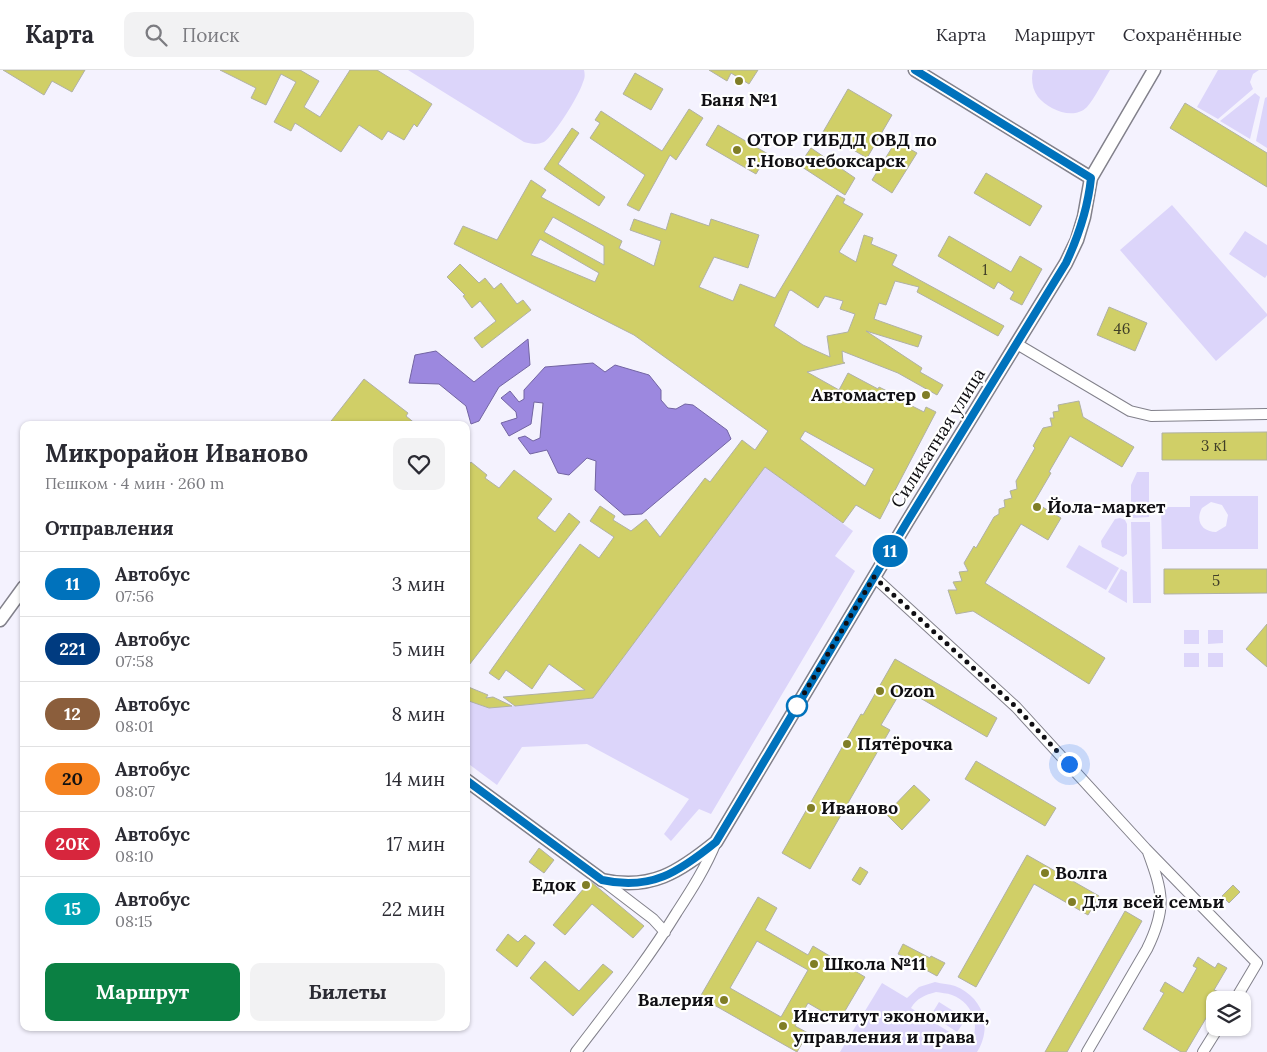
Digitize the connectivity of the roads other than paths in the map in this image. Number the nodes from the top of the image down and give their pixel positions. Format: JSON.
{"nodes":[{"id":1,"x":915,"y":70,"type":"edge"},
{"id":2,"x":1154,"y":70,"type":"edge"},
{"id":3,"x":1091,"y":178,"type":"junction"},
{"id":4,"x":1017,"y":344,"type":"junction"},
{"id":5,"x":1267,"y":414,"type":"edge"},
{"id":6,"x":874,"y":577,"type":"junction"},
{"id":7,"x":20,"y":592,"type":"edge"},
{"id":8,"x":0,"y":620,"type":"edge"},
{"id":9,"x":470,"y":783,"type":"edge"},
{"id":10,"x":716,"y":842,"type":"junction"},
{"id":11,"x":1146,"y":849,"type":"junction"},
{"id":12,"x":602,"y":880,"type":"junction"},
{"id":13,"x":665,"y":932,"type":"junction"},
{"id":14,"x":1240,"y":991,"type":"edge"},
{"id":15,"x":1213,"y":1036,"type":"edge"},
{"id":16,"x":576,"y":1052,"type":"edge"},
{"id":17,"x":1087,"y":1052,"type":"edge"},
{"id":18,"x":1203,"y":1052,"type":"edge"}],
"edges":[{"from":1,"to":3,"type":"street"},
{"from":2,"to":3,"type":"street","name":"Силикатная улица"},
{"from":3,"to":4,"type":"street","name":"Силикатная улица"},
{"from":4,"to":5,"type":"street"},
{"from":4,"to":6,"type":"street","name":"Силикатная улица"},
{"from":6,"to":10,"type":"street","name":"Силикатная улица"},
{"from":6,"to":11,"type":"street"},
{"from":7,"to":8,"type":"street"},
{"from":9,"to":12,"type":"street"},
{"from":10,"to":12,"type":"street"},
{"from":10,"to":13,"type":"street"},
{"from":11,"to":14,"type":"street"},
{"from":11,"to":17,"type":"street"},
{"from":12,"to":13,"type":"street"},
{"from":13,"to":16,"type":"street"},
{"from":15,"to":18,"type":"street"}]}
